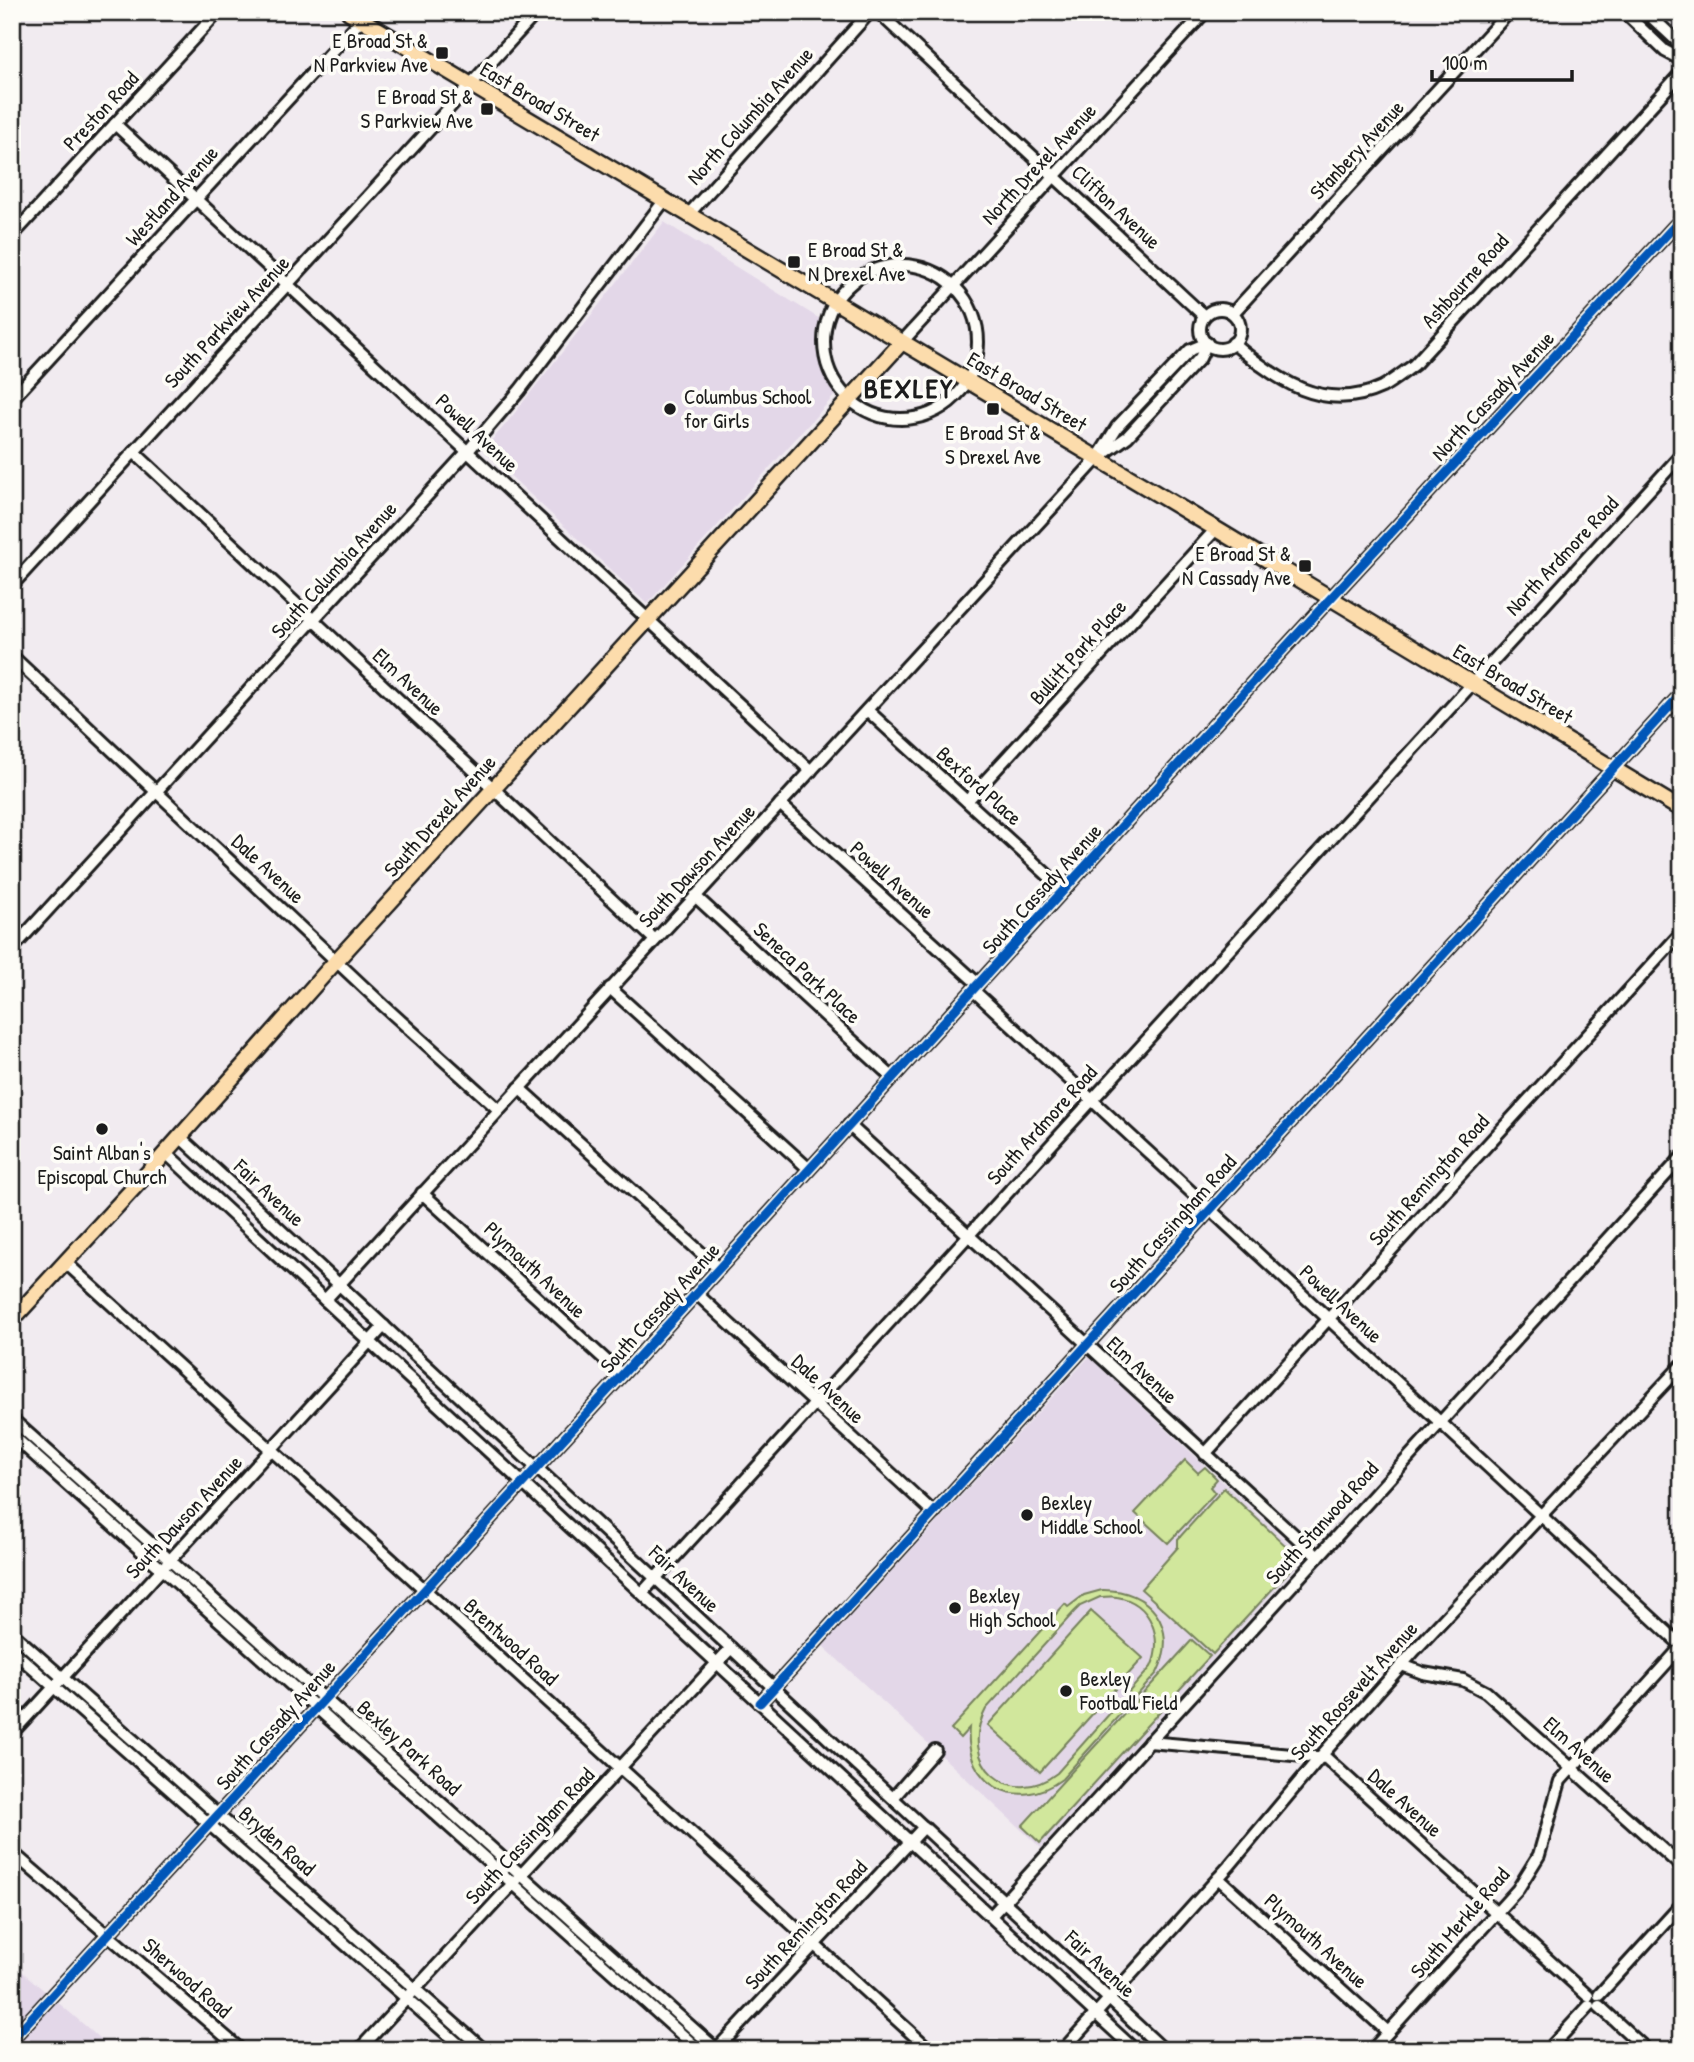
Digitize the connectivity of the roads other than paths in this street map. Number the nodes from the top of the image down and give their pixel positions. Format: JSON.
{"nodes":[{"id":1,"x":218,"y":12,"type":"edge"},
{"id":2,"x":537,"y":12,"type":"edge"},
{"id":3,"x":870,"y":12,"type":"edge"},
{"id":4,"x":878,"y":12,"type":"edge"},
{"id":5,"x":1185,"y":12,"type":"edge"},
{"id":6,"x":1205,"y":12,"type":"edge"},
{"id":7,"x":1509,"y":12,"type":"edge"},
{"id":8,"x":1624,"y":12,"type":"edge"},
{"id":9,"x":1647,"y":12,"type":"edge"},
{"id":10,"x":355,"y":16,"type":"edge"},
{"id":11,"x":1195,"y":22,"type":"junction"},
{"id":12,"x":1682,"y":51,"type":"edge"},
{"id":13,"x":1682,"y":60,"type":"edge"},
{"id":14,"x":1682,"y":72,"type":"edge"},
{"id":15,"x":471,"y":85,"type":"junction"},
{"id":16,"x":115,"y":124,"type":"junction"},
{"id":17,"x":1055,"y":176,"type":"junction"},
{"id":18,"x":196,"y":198,"type":"junction"},
{"id":19,"x":664,"y":201,"type":"junction"},
{"id":20,"x":688,"y":215,"type":"junction"},
{"id":21,"x":1682,"y":218,"type":"edge"},
{"id":22,"x":12,"y":236,"type":"edge"},
{"id":23,"x":289,"y":284,"type":"junction"},
{"id":24,"x":954,"y":286,"type":"junction"},
{"id":25,"x":835,"y":302,"type":"junction"},
{"id":26,"x":1233,"y":313,"type":"junction"},
{"id":27,"x":1204,"y":316,"type":"junction"},
{"id":28,"x":902,"y":342,"type":"junction"},
{"id":29,"x":1207,"y":343,"type":"junction"},
{"id":30,"x":1233,"y":344,"type":"junction"},
{"id":31,"x":967,"y":381,"type":"junction"},
{"id":32,"x":12,"y":399,"type":"edge"},
{"id":33,"x":850,"y":399,"type":"junction"},
{"id":34,"x":468,"y":451,"type":"junction"},
{"id":35,"x":134,"y":452,"type":"junction"},
{"id":36,"x":1682,"y":454,"type":"edge"},
{"id":37,"x":1097,"y":459,"type":"junction"},
{"id":38,"x":1216,"y":528,"type":"junction"},
{"id":39,"x":12,"y":585,"type":"edge"},
{"id":40,"x":1331,"y":598,"type":"junction"},
{"id":41,"x":648,"y":619,"type":"junction"},
{"id":42,"x":314,"y":620,"type":"junction"},
{"id":43,"x":12,"y":656,"type":"edge"},
{"id":44,"x":1472,"y":683,"type":"junction"},
{"id":45,"x":1682,"y":693,"type":"edge"},
{"id":46,"x":867,"y":710,"type":"junction"},
{"id":47,"x":1612,"y":769,"type":"junction"},
{"id":48,"x":811,"y":771,"type":"junction"},
{"id":49,"x":494,"y":788,"type":"junction"},
{"id":50,"x":157,"y":792,"type":"junction"},
{"id":51,"x":967,"y":801,"type":"junction"},
{"id":52,"x":780,"y":804,"type":"junction"},
{"id":53,"x":1682,"y":810,"type":"edge"},
{"id":54,"x":1064,"y":890,"type":"junction"},
{"id":55,"x":695,"y":896,"type":"junction"},
{"id":56,"x":1682,"y":932,"type":"edge"},
{"id":57,"x":655,"y":940,"type":"junction"},
{"id":58,"x":12,"y":949,"type":"edge"},
{"id":59,"x":337,"y":960,"type":"junction"},
{"id":60,"x":976,"y":987,"type":"junction"},
{"id":61,"x":610,"y":988,"type":"junction"},
{"id":62,"x":893,"y":1078,"type":"junction"},
{"id":63,"x":519,"y":1088,"type":"junction"},
{"id":64,"x":1092,"y":1100,"type":"junction"},
{"id":65,"x":498,"y":1109,"type":"junction"},
{"id":66,"x":849,"y":1125,"type":"junction"},
{"id":67,"x":179,"y":1136,"type":"junction"},
{"id":68,"x":165,"y":1152,"type":"junction"},
{"id":69,"x":1682,"y":1157,"type":"edge"},
{"id":70,"x":809,"y":1169,"type":"junction"},
{"id":71,"x":422,"y":1193,"type":"junction"},
{"id":72,"x":1210,"y":1209,"type":"junction"},
{"id":73,"x":968,"y":1235,"type":"junction"},
{"id":74,"x":65,"y":1262,"type":"junction"},
{"id":75,"x":719,"y":1269,"type":"junction"},
{"id":76,"x":339,"y":1285,"type":"junction"},
{"id":77,"x":696,"y":1293,"type":"junction"},
{"id":78,"x":325,"y":1300,"type":"junction"},
{"id":79,"x":1328,"y":1319,"type":"junction"},
{"id":80,"x":12,"y":1320,"type":"edge"},
{"id":81,"x":384,"y":1326,"type":"junction"},
{"id":82,"x":370,"y":1342,"type":"junction"},
{"id":83,"x":1087,"y":1345,"type":"junction"},
{"id":84,"x":1682,"y":1365,"type":"edge"},
{"id":85,"x":622,"y":1375,"type":"junction"},
{"id":86,"x":815,"y":1403,"type":"junction"},
{"id":87,"x":12,"y":1419,"type":"edge"},
{"id":88,"x":1440,"y":1423,"type":"junction"},
{"id":89,"x":12,"y":1435,"type":"edge"},
{"id":90,"x":272,"y":1451,"type":"junction"},
{"id":91,"x":1205,"y":1454,"type":"junction"},
{"id":92,"x":537,"y":1468,"type":"junction"},
{"id":93,"x":523,"y":1483,"type":"junction"},
{"id":94,"x":934,"y":1513,"type":"junction"},
{"id":95,"x":1541,"y":1516,"type":"junction"},
{"id":96,"x":1318,"y":1557,"type":"junction"},
{"id":97,"x":166,"y":1564,"type":"junction"},
{"id":98,"x":655,"y":1578,"type":"junction"},
{"id":99,"x":424,"y":1590,"type":"junction"},
{"id":100,"x":642,"y":1593,"type":"junction"},
{"id":101,"x":12,"y":1633,"type":"edge"},
{"id":102,"x":1682,"y":1646,"type":"edge"},
{"id":103,"x":731,"y":1648,"type":"junction"},
{"id":104,"x":12,"y":1650,"type":"edge"},
{"id":105,"x":717,"y":1663,"type":"junction"},
{"id":106,"x":1402,"y":1665,"type":"junction"},
{"id":107,"x":62,"y":1678,"type":"junction"},
{"id":108,"x":54,"y":1687,"type":"junction"},
{"id":109,"x":774,"y":1688,"type":"junction"},
{"id":110,"x":320,"y":1702,"type":"junction"},
{"id":111,"x":760,"y":1703,"type":"junction"},
{"id":112,"x":12,"y":1733,"type":"edge"},
{"id":113,"x":1149,"y":1742,"type":"junction"},
{"id":114,"x":935,"y":1750,"type":"dead end"},
{"id":115,"x":1321,"y":1756,"type":"junction"},
{"id":116,"x":619,"y":1767,"type":"junction"},
{"id":117,"x":1570,"y":1767,"type":"junction"},
{"id":118,"x":893,"y":1798,"type":"junction"},
{"id":119,"x":218,"y":1814,"type":"junction"},
{"id":120,"x":209,"y":1824,"type":"junction"},
{"id":121,"x":924,"y":1827,"type":"junction"},
{"id":122,"x":910,"y":1842,"type":"junction"},
{"id":123,"x":12,"y":1852,"type":"edge"},
{"id":124,"x":1682,"y":1867,"type":"edge"},
{"id":125,"x":1218,"y":1878,"type":"junction"},
{"id":126,"x":517,"y":1879,"type":"junction"},
{"id":127,"x":1004,"y":1902,"type":"junction"},
{"id":128,"x":1682,"y":1904,"type":"edge"},
{"id":129,"x":1498,"y":1913,"type":"junction"},
{"id":130,"x":990,"y":1916,"type":"junction"},
{"id":131,"x":107,"y":1935,"type":"junction"},
{"id":132,"x":814,"y":1944,"type":"junction"},
{"id":133,"x":415,"y":1989,"type":"junction"},
{"id":134,"x":407,"y":1998,"type":"junction"},
{"id":135,"x":1110,"y":1999,"type":"junction"},
{"id":136,"x":1594,"y":2001,"type":"junction"},
{"id":137,"x":1096,"y":2014,"type":"junction"},
{"id":138,"x":1388,"y":2032,"type":"junction"},
{"id":139,"x":12,"y":2039,"type":"edge"},
{"id":140,"x":240,"y":2050,"type":"edge"},
{"id":141,"x":359,"y":2050,"type":"edge"},
{"id":142,"x":465,"y":2050,"type":"edge"},
{"id":143,"x":484,"y":2050,"type":"edge"},
{"id":144,"x":699,"y":2050,"type":"edge"},
{"id":145,"x":717,"y":2050,"type":"edge"},
{"id":146,"x":930,"y":2050,"type":"edge"},
{"id":147,"x":1063,"y":2050,"type":"edge"},
{"id":148,"x":1135,"y":2050,"type":"edge"},
{"id":149,"x":1164,"y":2050,"type":"edge"},
{"id":150,"x":1372,"y":2050,"type":"edge"},
{"id":151,"x":1548,"y":2050,"type":"edge"},
{"id":152,"x":1647,"y":2050,"type":"edge"}],
"edges":[{"from":1,"to":16,"type":"street","name":"Preston Road"},
{"from":2,"to":15,"type":"street","name":"South Parkview Avenue"},
{"from":3,"to":20,"type":"street","name":"North Columbia Avenue"},
{"from":4,"to":17,"type":"street","name":"Clifton Avenue"},
{"from":5,"to":11,"type":"street"},
{"from":6,"to":11,"type":"street","name":"North Drexel Avenue"},
{"from":7,"to":26,"type":"street","name":"Stanbery Avenue"},
{"from":8,"to":13,"type":"street"},
{"from":9,"to":12,"type":"street"},
{"from":10,"to":15,"type":"main road","name":"East Broad Street"},
{"from":10,"to":18,"type":"street","name":"Westland Avenue"},
{"from":11,"to":17,"type":"street","name":"North Drexel Avenue"},
{"from":14,"to":30,"type":"street","name":"Ashbourne Road"},
{"from":15,"to":19,"type":"main road","name":"East Broad Street"},
{"from":15,"to":23,"type":"street","name":"South Parkview Avenue"},
{"from":16,"to":18,"type":"street","name":"Powell Avenue"},
{"from":16,"to":22,"type":"street","name":"Preston Road"},
{"from":17,"to":24,"type":"street","name":"North Drexel Avenue"},
{"from":17,"to":27,"type":"street","name":"Clifton Avenue"},
{"from":18,"to":23,"type":"street","name":"Powell Avenue"},
{"from":18,"to":32,"type":"street","name":"Westland Avenue"},
{"from":19,"to":20,"type":"main road","name":"East Broad Street"},
{"from":19,"to":34,"type":"street","name":"South Columbia Avenue"},
{"from":20,"to":25,"type":"main road","name":"East Broad Street"},
{"from":21,"to":40,"type":"street","name":"North Cassady Avenue"},
{"from":23,"to":34,"type":"street","name":"Powell Avenue"},
{"from":23,"to":35,"type":"street","name":"South Parkview Avenue"},
{"from":24,"to":25,"type":"street"},
{"from":24,"to":28,"type":"street","name":"North Drexel Avenue"},
{"from":24,"to":31,"type":"street"},
{"from":25,"to":28,"type":"main road","name":"East Broad Street"},
{"from":25,"to":33,"type":"street"},
{"from":26,"to":27,"type":"street"},
{"from":26,"to":30,"type":"street"},
{"from":27,"to":29,"type":"street"},
{"from":28,"to":31,"type":"main road","name":"East Broad Street"},
{"from":28,"to":33,"type":"main road","name":"South Drexel Avenue"},
{"from":29,"to":30,"type":"street"},
{"from":29,"to":37,"type":"street"},
{"from":31,"to":33,"type":"street"},
{"from":31,"to":37,"type":"main road","name":"East Broad Street"},
{"from":33,"to":41,"type":"main road","name":"South Drexel Avenue"},
{"from":34,"to":41,"type":"street","name":"Powell Avenue"},
{"from":34,"to":42,"type":"street","name":"South Columbia Avenue"},
{"from":35,"to":39,"type":"street","name":"South Parkview Avenue"},
{"from":35,"to":42,"type":"street","name":"Elm Avenue"},
{"from":36,"to":44,"type":"street","name":"North Ardmore Road"},
{"from":37,"to":38,"type":"main road","name":"East Broad Street"},
{"from":37,"to":46,"type":"street","name":"South Dawson Avenue"},
{"from":38,"to":40,"type":"main road","name":"East Broad Street"},
{"from":38,"to":51,"type":"street","name":"Bullitt Park Place"},
{"from":40,"to":44,"type":"main road","name":"East Broad Street"},
{"from":40,"to":54,"type":"street","name":"South Cassady Avenue"},
{"from":41,"to":48,"type":"street","name":"Powell Avenue"},
{"from":41,"to":49,"type":"main road","name":"South Drexel Avenue"},
{"from":42,"to":49,"type":"street","name":"Elm Avenue"},
{"from":42,"to":50,"type":"street","name":"South Columbia Avenue"},
{"from":43,"to":50,"type":"street","name":"Dale Avenue"},
{"from":44,"to":47,"type":"main road","name":"East Broad Street"},
{"from":44,"to":64,"type":"street","name":"South Ardmore Road"},
{"from":45,"to":47,"type":"street","name":"South Cassingham Road"},
{"from":46,"to":48,"type":"street","name":"South Dawson Avenue"},
{"from":46,"to":51,"type":"street","name":"Bexford Place"},
{"from":47,"to":53,"type":"main road","name":"East Broad Street"},
{"from":47,"to":72,"type":"street","name":"South Cassingham Road"},
{"from":48,"to":52,"type":"street","name":"South Dawson Avenue"},
{"from":49,"to":57,"type":"street","name":"Elm Avenue"},
{"from":49,"to":59,"type":"main road","name":"South Drexel Avenue"},
{"from":50,"to":58,"type":"street","name":"South Columbia Avenue"},
{"from":50,"to":59,"type":"street","name":"Dale Avenue"},
{"from":51,"to":54,"type":"street","name":"Bexford Place"},
{"from":52,"to":55,"type":"street","name":"South Dawson Avenue"},
{"from":52,"to":60,"type":"street","name":"Powell Avenue"},
{"from":54,"to":60,"type":"street","name":"South Cassady Avenue"},
{"from":55,"to":57,"type":"street","name":"South Dawson Avenue"},
{"from":55,"to":62,"type":"street","name":"Seneca Park Place"},
{"from":56,"to":79,"type":"street","name":"South Remington Road"},
{"from":57,"to":61,"type":"street","name":"South Dawson Avenue"},
{"from":59,"to":65,"type":"street","name":"Dale Avenue"},
{"from":59,"to":67,"type":"main road","name":"South Drexel Avenue"},
{"from":60,"to":62,"type":"street","name":"South Cassady Avenue"},
{"from":60,"to":64,"type":"street","name":"Powell Avenue"},
{"from":61,"to":63,"type":"street","name":"South Dawson Avenue"},
{"from":61,"to":70,"type":"street"},
{"from":62,"to":66,"type":"street","name":"South Cassady Avenue"},
{"from":63,"to":65,"type":"street","name":"South Dawson Avenue"},
{"from":63,"to":75,"type":"street"},
{"from":64,"to":72,"type":"street","name":"Powell Avenue"},
{"from":64,"to":73,"type":"street","name":"South Ardmore Road"},
{"from":65,"to":71,"type":"street","name":"South Dawson Avenue"},
{"from":66,"to":70,"type":"street","name":"South Cassady Avenue"},
{"from":66,"to":73,"type":"street","name":"Elm Avenue"},
{"from":67,"to":68,"type":"main road","name":"South Drexel Avenue"},
{"from":67,"to":76,"type":"street","name":"Fair Avenue"},
{"from":68,"to":74,"type":"main road","name":"South Drexel Avenue"},
{"from":68,"to":78,"type":"street","name":"Fair Avenue"},
{"from":69,"to":88,"type":"street","name":"South Stanwood Road"},
{"from":70,"to":75,"type":"street","name":"South Cassady Avenue"},
{"from":71,"to":76,"type":"street","name":"South Dawson Avenue"},
{"from":71,"to":85,"type":"street","name":"Plymouth Avenue"},
{"from":72,"to":79,"type":"street","name":"Powell Avenue"},
{"from":72,"to":83,"type":"street","name":"South Cassingham Road"},
{"from":73,"to":83,"type":"street","name":"Elm Avenue"},
{"from":73,"to":86,"type":"street","name":"South Ardmore Road"},
{"from":74,"to":80,"type":"main road","name":"South Drexel Avenue"},
{"from":74,"to":90,"type":"street","name":"Brentwood Road"},
{"from":75,"to":77,"type":"street","name":"South Cassady Avenue"},
{"from":76,"to":78,"type":"street","name":"South Dawson Avenue"},
{"from":76,"to":81,"type":"street","name":"Fair Avenue"},
{"from":77,"to":85,"type":"street","name":"South Cassady Avenue"},
{"from":77,"to":86,"type":"street","name":"Dale Avenue"},
{"from":78,"to":82,"type":"street","name":"Fair Avenue"},
{"from":79,"to":88,"type":"street","name":"Powell Avenue"},
{"from":79,"to":91,"type":"street","name":"South Remington Road"},
{"from":81,"to":82,"type":"street","name":"South Dawson Avenue"},
{"from":81,"to":92,"type":"street","name":"Fair Avenue"},
{"from":82,"to":90,"type":"street","name":"South Dawson Avenue"},
{"from":82,"to":93,"type":"street","name":"Fair Avenue"},
{"from":83,"to":91,"type":"street","name":"Elm Avenue"},
{"from":83,"to":94,"type":"street","name":"South Cassingham Road"},
{"from":84,"to":95,"type":"street","name":"South Roosevelt Avenue"},
{"from":85,"to":92,"type":"street","name":"South Cassady Avenue"},
{"from":86,"to":94,"type":"street","name":"Dale Avenue"},
{"from":86,"to":98,"type":"street","name":"South Ardmore Road"},
{"from":87,"to":97,"type":"street","name":"Bexley Park Road"},
{"from":88,"to":95,"type":"street","name":"Powell Avenue"},
{"from":88,"to":96,"type":"street","name":"South Stanwood Road"},
{"from":89,"to":97,"type":"street","name":"Bexley Park Road"},
{"from":90,"to":97,"type":"street","name":"South Dawson Avenue"},
{"from":90,"to":99,"type":"street","name":"Brentwood Road"},
{"from":91,"to":96,"type":"street","name":"Elm Avenue"},
{"from":92,"to":93,"type":"street","name":"South Cassady Avenue"},
{"from":92,"to":98,"type":"street","name":"Fair Avenue"},
{"from":93,"to":99,"type":"street","name":"South Cassady Avenue"},
{"from":93,"to":100,"type":"street","name":"Fair Avenue"},
{"from":94,"to":109,"type":"street","name":"South Cassingham Road"},
{"from":95,"to":102,"type":"street","name":"Powell Avenue"},
{"from":95,"to":106,"type":"street","name":"South Roosevelt Avenue"},
{"from":96,"to":113,"type":"street","name":"South Stanwood Road"},
{"from":97,"to":107,"type":"street","name":"South Dawson Avenue"},
{"from":97,"to":110,"type":"street","name":"Bexley Park Road"},
{"from":98,"to":100,"type":"street","name":"South Ardmore Road"},
{"from":98,"to":103,"type":"street","name":"Fair Avenue"},
{"from":99,"to":110,"type":"street","name":"South Cassady Avenue"},
{"from":99,"to":116,"type":"street","name":"Brentwood Road"},
{"from":100,"to":105,"type":"street","name":"Fair Avenue"},
{"from":101,"to":107,"type":"street","name":"Bryden Road"},
{"from":102,"to":117,"type":"street","name":"South Merkle Road"},
{"from":103,"to":105,"type":"street","name":"South Cassingham Road"},
{"from":103,"to":109,"type":"street","name":"Fair Avenue"},
{"from":104,"to":108,"type":"street","name":"Bryden Road"},
{"from":105,"to":111,"type":"street","name":"Fair Avenue"},
{"from":105,"to":116,"type":"street","name":"South Cassingham Road"},
{"from":106,"to":115,"type":"street","name":"South Roosevelt Avenue"},
{"from":106,"to":117,"type":"street","name":"Elm Avenue"},
{"from":107,"to":108,"type":"street","name":"South Dawson Avenue"},
{"from":107,"to":119,"type":"street","name":"Bryden Road"},
{"from":108,"to":112,"type":"street","name":"South Dawson Avenue"},
{"from":108,"to":120,"type":"street","name":"Bryden Road"},
{"from":109,"to":111,"type":"street","name":"South Cassingham Road"},
{"from":109,"to":118,"type":"street","name":"Fair Avenue"},
{"from":110,"to":119,"type":"street","name":"South Cassady Avenue"},
{"from":110,"to":126,"type":"street","name":"Bexley Park Road"},
{"from":111,"to":122,"type":"street","name":"Fair Avenue"},
{"from":113,"to":115,"type":"street"},
{"from":113,"to":127,"type":"street","name":"South Stanwood Road"},
{"from":114,"to":118,"type":"street"},
{"from":115,"to":125,"type":"street","name":"South Roosevelt Avenue"},
{"from":115,"to":129,"type":"street","name":"Dale Avenue"},
{"from":116,"to":126,"type":"street","name":"South Cassingham Road"},
{"from":116,"to":132,"type":"street","name":"Brentwood Road"},
{"from":117,"to":124,"type":"street","name":"Elm Avenue"},
{"from":117,"to":129,"type":"street","name":"South Merkle Road"},
{"from":118,"to":121,"type":"street","name":"Fair Avenue"},
{"from":119,"to":120,"type":"street","name":"South Cassady Avenue"},
{"from":119,"to":133,"type":"street","name":"Bryden Road"},
{"from":120,"to":131,"type":"street","name":"South Cassady Avenue"},
{"from":120,"to":134,"type":"street","name":"Bryden Road"},
{"from":121,"to":122,"type":"street","name":"South Remington Road"},
{"from":121,"to":127,"type":"street","name":"Fair Avenue"},
{"from":122,"to":130,"type":"street","name":"Fair Avenue"},
{"from":122,"to":132,"type":"street","name":"South Remington Road"},
{"from":123,"to":131,"type":"street","name":"Sherwood Road"},
{"from":125,"to":135,"type":"street","name":"South Roosevelt Avenue"},
{"from":125,"to":138,"type":"street","name":"Plymouth Avenue"},
{"from":126,"to":133,"type":"street","name":"South Cassingham Road"},
{"from":126,"to":144,"type":"street","name":"Bexley Park Road"},
{"from":126,"to":145,"type":"street","name":"Bexley Park Road"},
{"from":127,"to":130,"type":"street","name":"South Stanwood Road"},
{"from":127,"to":135,"type":"street","name":"Fair Avenue"},
{"from":128,"to":136,"type":"street"},
{"from":129,"to":136,"type":"street","name":"Dale Avenue"},
{"from":129,"to":138,"type":"street","name":"South Merkle Road"},
{"from":130,"to":137,"type":"street","name":"Fair Avenue"},
{"from":131,"to":139,"type":"street","name":"South Cassady Avenue"},
{"from":131,"to":140,"type":"street","name":"Sherwood Road"},
{"from":132,"to":145,"type":"street","name":"South Remington Road"},
{"from":132,"to":146,"type":"street","name":"Brentwood Road"},
{"from":133,"to":134,"type":"street","name":"South Cassingham Road"},
{"from":133,"to":143,"type":"street","name":"Bryden Road"},
{"from":134,"to":141,"type":"street","name":"South Cassingham Road"},
{"from":134,"to":142,"type":"street","name":"Bryden Road"},
{"from":135,"to":137,"type":"street","name":"South Roosevelt Avenue"},
{"from":135,"to":149,"type":"street","name":"Fair Avenue"},
{"from":136,"to":151,"type":"street"},
{"from":136,"to":152,"type":"street","name":"Dale Avenue"},
{"from":137,"to":147,"type":"street","name":"South Roosevelt Avenue"},
{"from":137,"to":148,"type":"street","name":"Fair Avenue"},
{"from":138,"to":150,"type":"street","name":"South Merkle Road"}]}
